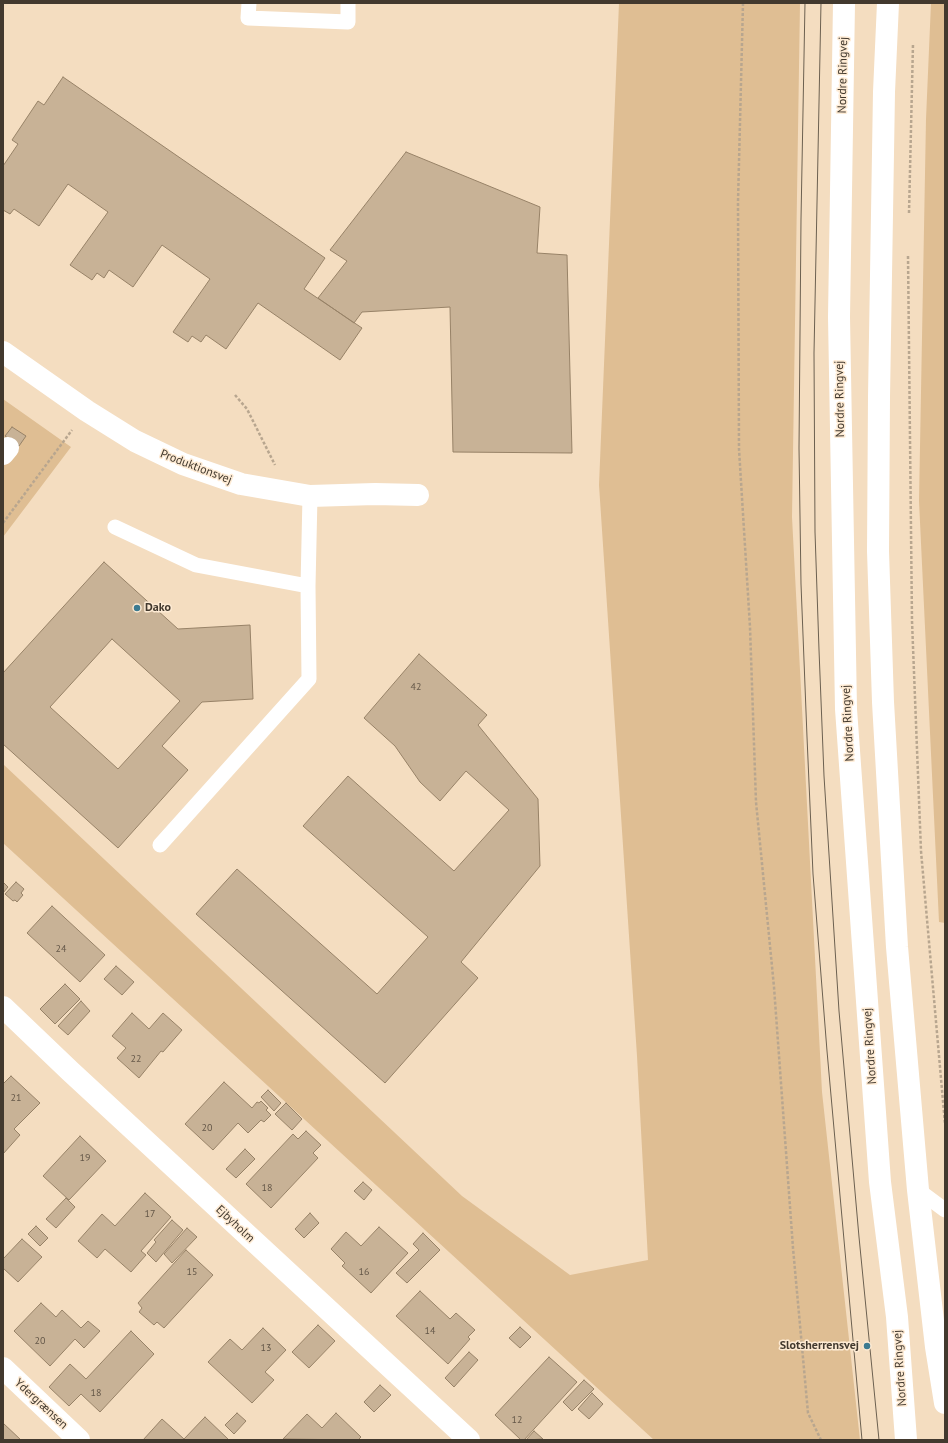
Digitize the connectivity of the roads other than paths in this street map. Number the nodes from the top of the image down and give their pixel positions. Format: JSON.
{"nodes":[{"id":1,"x":249,"y":3,"type":"edge"},
{"id":2,"x":348,"y":3,"type":"edge"},
{"id":3,"x":844,"y":3,"type":"edge"},
{"id":4,"x":888,"y":3,"type":"edge"},
{"id":5,"x":3,"y":352,"type":"edge"},
{"id":6,"x":418,"y":495,"type":"dead end"},
{"id":7,"x":310,"y":496,"type":"junction"},
{"id":8,"x":115,"y":527,"type":"dead end"},
{"id":9,"x":308,"y":586,"type":"junction"},
{"id":10,"x":160,"y":845,"type":"dead end"},
{"id":11,"x":3,"y":1007,"type":"edge"},
{"id":12,"x":918,"y":1190,"type":"junction"},
{"id":13,"x":945,"y":1210,"type":"edge"},
{"id":14,"x":3,"y":1368,"type":"edge"},
{"id":15,"x":945,"y":1403,"type":"edge"},
{"id":16,"x":79,"y":1440,"type":"edge"},
{"id":17,"x":469,"y":1440,"type":"edge"},
{"id":18,"x":906,"y":1440,"type":"edge"}],
"edges":[{"from":1,"to":2,"type":"lane"},
{"from":3,"to":18,"type":"main road","name":"Nordre Ringvej"},
{"from":4,"to":12,"type":"main road"},
{"from":5,"to":7,"type":"main road","name":"Produktionsvej"},
{"from":6,"to":7,"type":"main road","name":"Produktionsvej"},
{"from":7,"to":9,"type":"lane"},
{"from":8,"to":9,"type":"lane"},
{"from":9,"to":10,"type":"lane"},
{"from":11,"to":17,"type":"main road","name":"Ejbyholm"},
{"from":12,"to":13,"type":"lane"},
{"from":12,"to":15,"type":"main road"},
{"from":14,"to":16,"type":"main road","name":"Ydergrænsen"}]}
